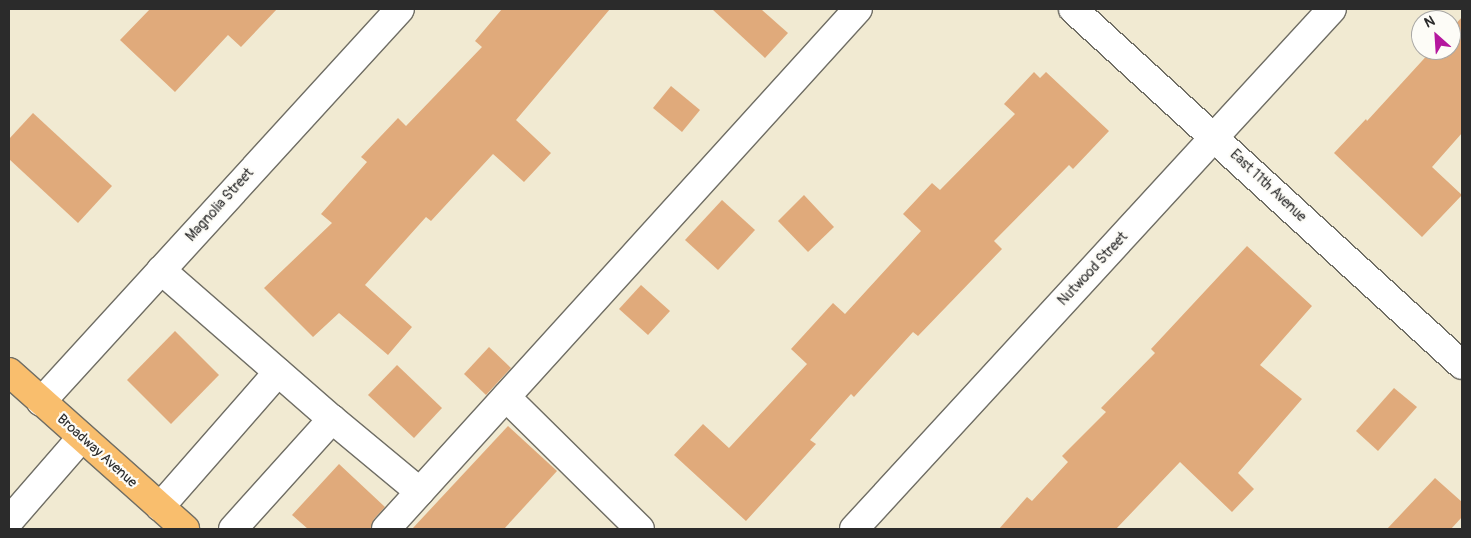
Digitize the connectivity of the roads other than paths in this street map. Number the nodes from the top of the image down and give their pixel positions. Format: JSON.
{"nodes":[{"id":1,"x":400,"y":9,"type":"edge"},
{"id":2,"x":858,"y":9,"type":"edge"},
{"id":3,"x":1073,"y":9,"type":"edge"},
{"id":4,"x":1332,"y":9,"type":"edge"},
{"id":5,"x":1214,"y":137,"type":"junction"},
{"id":6,"x":161,"y":270,"type":"junction"},
{"id":7,"x":1461,"y":362,"type":"edge"},
{"id":8,"x":9,"y":372,"type":"edge"},
{"id":9,"x":278,"y":372,"type":"junction"},
{"id":10,"x":506,"y":397,"type":"junction"},
{"id":11,"x":41,"y":402,"type":"junction"},
{"id":12,"x":332,"y":419,"type":"junction"},
{"id":13,"x":82,"y":437,"type":"junction"},
{"id":14,"x":420,"y":492,"type":"junction"},
{"id":15,"x":160,"y":507,"type":"junction"},
{"id":16,"x":9,"y":521,"type":"edge"},
{"id":17,"x":185,"y":529,"type":"edge"},
{"id":18,"x":233,"y":529,"type":"edge"},
{"id":19,"x":386,"y":529,"type":"edge"},
{"id":20,"x":640,"y":529,"type":"edge"},
{"id":21,"x":854,"y":529,"type":"edge"}],
"edges":[{"from":1,"to":6,"type":"street","name":"Magnolia Street"},
{"from":2,"to":10,"type":"street"},
{"from":3,"to":5,"type":"street","name":"East 11th Avenue"},
{"from":4,"to":5,"type":"street","name":"Nutwood Street"},
{"from":5,"to":7,"type":"street","name":"East 11th Avenue"},
{"from":5,"to":21,"type":"street","name":"Nutwood Street"},
{"from":6,"to":9,"type":"street"},
{"from":6,"to":11,"type":"street","name":"Magnolia Street"},
{"from":8,"to":11,"type":"main road","name":"Broadway Avenue"},
{"from":9,"to":12,"type":"street"},
{"from":9,"to":15,"type":"street"},
{"from":10,"to":14,"type":"street"},
{"from":10,"to":20,"type":"street"},
{"from":11,"to":13,"type":"main road","name":"Broadway Avenue"},
{"from":12,"to":14,"type":"street"},
{"from":12,"to":18,"type":"street"},
{"from":13,"to":15,"type":"main road","name":"Broadway Avenue"},
{"from":13,"to":16,"type":"street"},
{"from":14,"to":19,"type":"street"},
{"from":15,"to":17,"type":"main road","name":"Broadway Avenue"}]}
